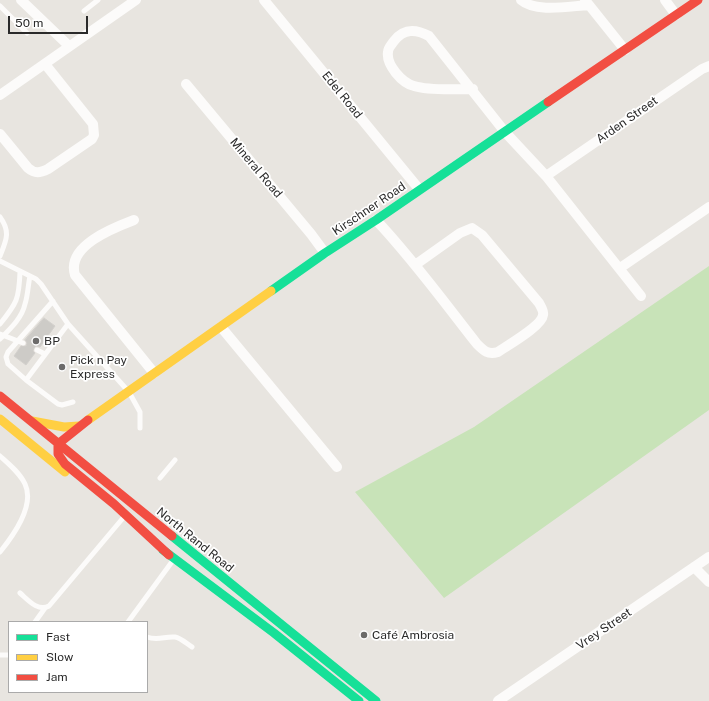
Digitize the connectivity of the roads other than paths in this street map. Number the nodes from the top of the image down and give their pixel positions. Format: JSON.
{"nodes":[{"id":1,"x":21,"y":0,"type":"edge"},
{"id":2,"x":98,"y":0,"type":"edge"},
{"id":3,"x":134,"y":0,"type":"edge"},
{"id":4,"x":264,"y":0,"type":"edge"},
{"id":5,"x":521,"y":0,"type":"edge"},
{"id":6,"x":665,"y":0,"type":"edge"},
{"id":7,"x":698,"y":0,"type":"edge"},
{"id":8,"x":587,"y":2,"type":"edge"},
{"id":9,"x":0,"y":6,"type":"edge"},
{"id":10,"x":84,"y":11,"type":"dead end"},
{"id":11,"x":676,"y":15,"type":"junction"},
{"id":12,"x":27,"y":33,"type":"dead end"},
{"id":13,"x":69,"y":46,"type":"junction"},
{"id":14,"x":625,"y":50,"type":"junction"},
{"id":15,"x":45,"y":64,"type":"junction"},
{"id":16,"x":709,"y":66,"type":"edge"},
{"id":17,"x":186,"y":84,"type":"dead end"},
{"id":18,"x":472,"y":89,"type":"junction"},
{"id":19,"x":0,"y":95,"type":"edge"},
{"id":20,"x":505,"y":132,"type":"junction"},
{"id":21,"x":0,"y":134,"type":"edge"},
{"id":22,"x":546,"y":176,"type":"junction"},
{"id":23,"x":420,"y":189,"type":"junction"},
{"id":24,"x":709,"y":207,"type":"edge"},
{"id":25,"x":0,"y":217,"type":"edge"},
{"id":26,"x":134,"y":220,"type":"dead end"},
{"id":27,"x":376,"y":220,"type":"junction"},
{"id":28,"x":325,"y":253,"type":"junction"},
{"id":29,"x":0,"y":256,"type":"edge"},
{"id":30,"x":0,"y":261,"type":"edge"},
{"id":31,"x":414,"y":265,"type":"junction"},
{"id":32,"x":620,"y":268,"type":"junction"},
{"id":33,"x":20,"y":272,"type":"junction"},
{"id":34,"x":30,"y":276,"type":"junction"},
{"id":35,"x":641,"y":296,"type":"dead end"},
{"id":36,"x":53,"y":301,"type":"junction"},
{"id":37,"x":0,"y":324,"type":"edge"},
{"id":38,"x":68,"y":324,"type":"junction"},
{"id":39,"x":221,"y":327,"type":"junction"},
{"id":40,"x":1,"y":336,"type":"edge"},
{"id":41,"x":21,"y":342,"type":"junction"},
{"id":42,"x":37,"y":350,"type":"dead end"},
{"id":43,"x":45,"y":354,"type":"junction"},
{"id":44,"x":154,"y":373,"type":"junction"},
{"id":45,"x":26,"y":380,"type":"junction"},
{"id":46,"x":129,"y":392,"type":"junction"},
{"id":47,"x":0,"y":396,"type":"edge"},
{"id":48,"x":73,"y":402,"type":"dead end"},
{"id":49,"x":0,"y":420,"type":"edge"},
{"id":50,"x":29,"y":421,"type":"junction"},
{"id":51,"x":77,"y":428,"type":"junction"},
{"id":52,"x":140,"y":428,"type":"dead end"},
{"id":53,"x":58,"y":444,"type":"junction"},
{"id":54,"x":0,"y":456,"type":"edge"},
{"id":55,"x":75,"y":458,"type":"junction"},
{"id":56,"x":175,"y":460,"type":"dead end"},
{"id":57,"x":337,"y":467,"type":"dead end"},
{"id":58,"x":160,"y":478,"type":"dead end"},
{"id":59,"x":123,"y":518,"type":"junction"},
{"id":60,"x":0,"y":552,"type":"edge"},
{"id":61,"x":172,"y":557,"type":"junction"},
{"id":62,"x":709,"y":557,"type":"edge"},
{"id":63,"x":694,"y":567,"type":"junction"},
{"id":64,"x":709,"y":582,"type":"edge"},
{"id":65,"x":20,"y":593,"type":"dead end"},
{"id":66,"x":45,"y":608,"type":"junction"},
{"id":67,"x":36,"y":621,"type":"edge"},
{"id":68,"x":129,"y":621,"type":"edge"},
{"id":69,"x":148,"y":637,"type":"edge"},
{"id":70,"x":192,"y":647,"type":"dead end"},
{"id":71,"x":359,"y":701,"type":"edge"},
{"id":72,"x":376,"y":701,"type":"edge"},
{"id":73,"x":498,"y":701,"type":"edge"}],
"edges":[{"from":1,"to":13,"type":"street"},
{"from":2,"to":10,"type":"lane"},
{"from":3,"to":13,"type":"street"},
{"from":4,"to":23,"type":"street","name":"Edel Road"},
{"from":5,"to":8,"type":"street"},
{"from":6,"to":11,"type":"street"},
{"from":7,"to":11,"type":"main road","name":"Kirschner Road"},
{"from":8,"to":14,"type":"street"},
{"from":9,"to":12,"type":"lane"},
{"from":11,"to":14,"type":"main road","name":"Kirschner Road"},
{"from":13,"to":15,"type":"street"},
{"from":14,"to":20,"type":"main road","name":"Kirschner Road"},
{"from":15,"to":19,"type":"street"},
{"from":15,"to":21,"type":"street"},
{"from":16,"to":22,"type":"street","name":"Arden Street"},
{"from":17,"to":28,"type":"street","name":"Mineral Road"},
{"from":18,"to":18,"type":"street"},
{"from":18,"to":20,"type":"street"},
{"from":20,"to":22,"type":"street"},
{"from":20,"to":23,"type":"main road","name":"Kirschner Road"},
{"from":22,"to":32,"type":"street"},
{"from":23,"to":27,"type":"main road","name":"Kirschner Road"},
{"from":24,"to":32,"type":"street"},
{"from":25,"to":29,"type":"lane"},
{"from":26,"to":44,"type":"street"},
{"from":27,"to":28,"type":"main road","name":"Kirschner Road"},
{"from":27,"to":31,"type":"street"},
{"from":28,"to":39,"type":"main road","name":"Kirschner Road"},
{"from":30,"to":33,"type":"lane"},
{"from":31,"to":31,"type":"street"},
{"from":32,"to":35,"type":"street"},
{"from":33,"to":34,"type":"lane"},
{"from":33,"to":37,"type":"lane"},
{"from":34,"to":36,"type":"lane"},
{"from":34,"to":40,"type":"lane"},
{"from":36,"to":38,"type":"lane"},
{"from":36,"to":41,"type":"lane"},
{"from":38,"to":43,"type":"lane"},
{"from":38,"to":46,"type":"lane"},
{"from":39,"to":44,"type":"main road","name":"Kirschner Road"},
{"from":39,"to":57,"type":"street"},
{"from":40,"to":41,"type":"lane"},
{"from":41,"to":45,"type":"lane"},
{"from":42,"to":43,"type":"lane"},
{"from":43,"to":45,"type":"lane"},
{"from":44,"to":46,"type":"main road","name":"Kirschner Road"},
{"from":45,"to":48,"type":"lane"},
{"from":46,"to":51,"type":"main road","name":"Kirschner Road"},
{"from":46,"to":52,"type":"lane"},
{"from":47,"to":50,"type":"main road","name":"North Rand Road"},
{"from":49,"to":59,"type":"main road"},
{"from":50,"to":51,"type":"main road"},
{"from":50,"to":53,"type":"main road","name":"North Rand Road"},
{"from":51,"to":53,"type":"main road","name":"Kirschner Road"},
{"from":51,"to":55,"type":"main road"},
{"from":53,"to":55,"type":"main road","name":"North Rand Road"},
{"from":53,"to":61,"type":"main road"},
{"from":54,"to":60,"type":"lane"},
{"from":55,"to":72,"type":"main road","name":"North Rand Road"},
{"from":56,"to":58,"type":"lane"},
{"from":59,"to":61,"type":"main road"},
{"from":59,"to":66,"type":"lane"},
{"from":61,"to":68,"type":"lane"},
{"from":61,"to":71,"type":"main road"},
{"from":62,"to":63,"type":"street","name":"Vrey Street"},
{"from":63,"to":64,"type":"street"},
{"from":63,"to":73,"type":"street","name":"Vrey Street"},
{"from":65,"to":66,"type":"lane"},
{"from":66,"to":67,"type":"lane"},
{"from":69,"to":70,"type":"lane"}]}
